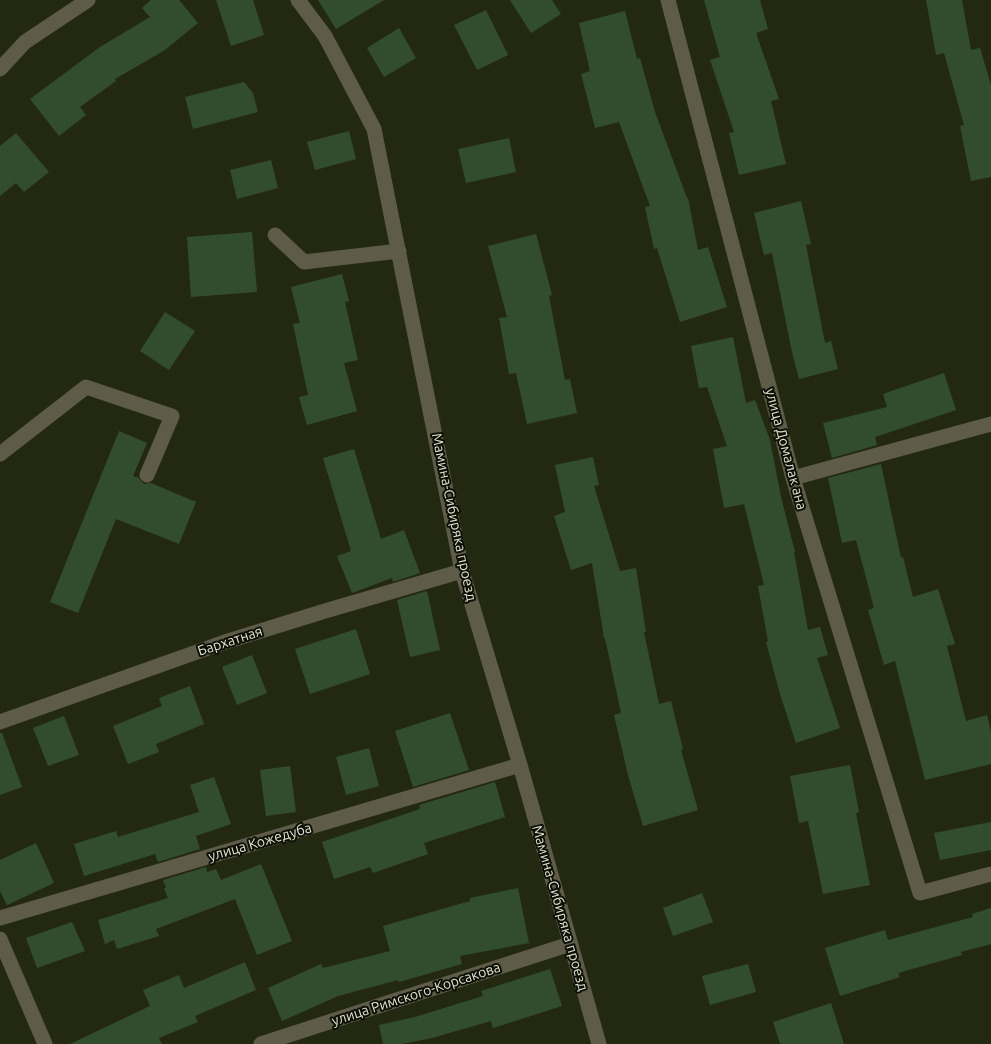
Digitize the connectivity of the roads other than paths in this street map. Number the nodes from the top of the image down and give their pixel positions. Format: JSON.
{"nodes":[{"id":1,"x":88,"y":0,"type":"edge"},
{"id":2,"x":298,"y":0,"type":"edge"},
{"id":3,"x":668,"y":0,"type":"edge"},
{"id":4,"x":0,"y":69,"type":"edge"},
{"id":5,"x":275,"y":235,"type":"dead end"},
{"id":6,"x":399,"y":251,"type":"junction"},
{"id":7,"x":991,"y":424,"type":"edge"},
{"id":8,"x":0,"y":454,"type":"edge"},
{"id":9,"x":147,"y":475,"type":"dead end"},
{"id":10,"x":793,"y":478,"type":"junction"},
{"id":11,"x":462,"y":572,"type":"junction"},
{"id":12,"x":0,"y":722,"type":"edge"},
{"id":13,"x":520,"y":765,"type":"junction"},
{"id":14,"x":991,"y":874,"type":"edge"},
{"id":15,"x":0,"y":918,"type":"edge"},
{"id":16,"x":0,"y":939,"type":"edge"},
{"id":17,"x":570,"y":944,"type":"junction"},
{"id":18,"x":46,"y":1044,"type":"edge"},
{"id":19,"x":261,"y":1044,"type":"edge"},
{"id":20,"x":598,"y":1044,"type":"edge"}],
"edges":[{"from":1,"to":4,"type":"street"},
{"from":2,"to":6,"type":"street","name":"Мамина-Сибиряка проезд"},
{"from":3,"to":10,"type":"street","name":"улица Домалак ана"},
{"from":5,"to":6,"type":"street"},
{"from":6,"to":11,"type":"street","name":"Мамина-Сибиряка проезд"},
{"from":7,"to":10,"type":"street"},
{"from":8,"to":9,"type":"street"},
{"from":10,"to":14,"type":"street","name":"улица Домалак ана"},
{"from":11,"to":12,"type":"street","name":"Бархатная"},
{"from":11,"to":13,"type":"street","name":"Мамина-Сибиряка проезд"},
{"from":13,"to":15,"type":"street","name":"улица Кожедуба"},
{"from":13,"to":17,"type":"street","name":"Мамина-Сибиряка проезд"},
{"from":16,"to":18,"type":"street"},
{"from":17,"to":19,"type":"street","name":"улица Римского-Корсакова"},
{"from":17,"to":20,"type":"street","name":"Мамина-Сибиряка проезд"}]}
